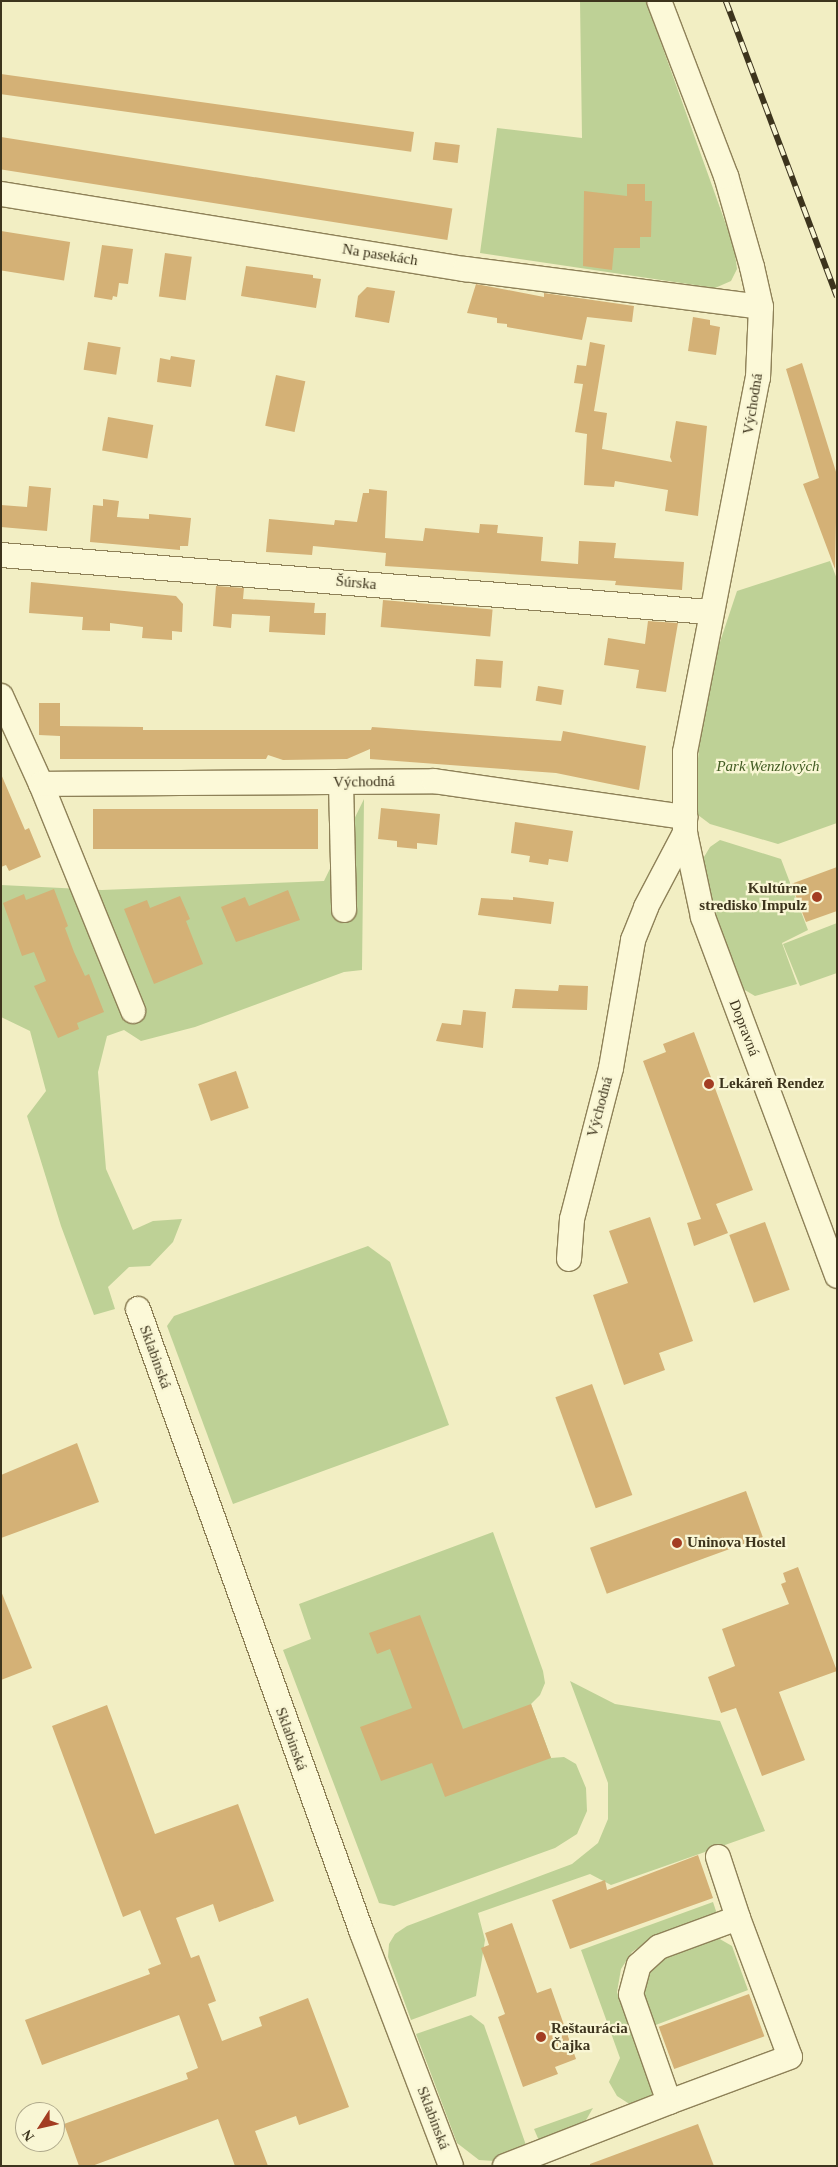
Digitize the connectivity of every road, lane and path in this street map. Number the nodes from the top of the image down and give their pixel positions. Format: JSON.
{"nodes":[{"id":1,"x":659,"y":1,"type":"edge"},
{"id":2,"x":1,"y":194,"type":"edge"},
{"id":3,"x":761,"y":306,"type":"junction"},
{"id":4,"x":1,"y":555,"type":"edge"},
{"id":5,"x":710,"y":612,"type":"junction"},
{"id":6,"x":1,"y":696,"type":"edge"},
{"id":7,"x":341,"y":783,"type":"junction"},
{"id":8,"x":41,"y":784,"type":"junction"},
{"id":9,"x":685,"y":825,"type":"junction"},
{"id":10,"x":344,"y":910,"type":"dead end"},
{"id":11,"x":133,"y":1011,"type":"dead end"},
{"id":12,"x":568,"y":1259,"type":"dead end"},
{"id":13,"x":837,"y":1276,"type":"edge"},
{"id":14,"x":138,"y":1309,"type":"dead end"},
{"id":15,"x":718,"y":1857,"type":"dead end"},
{"id":16,"x":738,"y":1918,"type":"junction"},
{"id":17,"x":669,"y":2102,"type":"junction"},
{"id":18,"x":451,"y":2166,"type":"edge"},
{"id":19,"x":505,"y":2166,"type":"edge"}],
"edges":[{"from":1,"to":3,"type":"street","name":"Východná"},
{"from":2,"to":3,"type":"street","name":"Na pasekách"},
{"from":3,"to":5,"type":"street","name":"Východná"},
{"from":4,"to":5,"type":"street","name":"Šúrska"},
{"from":5,"to":9,"type":"street","name":"Východná"},
{"from":6,"to":8,"type":"street"},
{"from":7,"to":8,"type":"street","name":"Východná"},
{"from":7,"to":9,"type":"street","name":"Východná"},
{"from":7,"to":10,"type":"street"},
{"from":8,"to":11,"type":"street"},
{"from":9,"to":12,"type":"street","name":"Východná"},
{"from":9,"to":13,"type":"street","name":"Dopravná"},
{"from":14,"to":18,"type":"street","name":"Sklabinská"},
{"from":15,"to":16,"type":"street"},
{"from":16,"to":17,"type":"street"},
{"from":16,"to":17,"type":"street"},
{"from":17,"to":19,"type":"street"}]}
